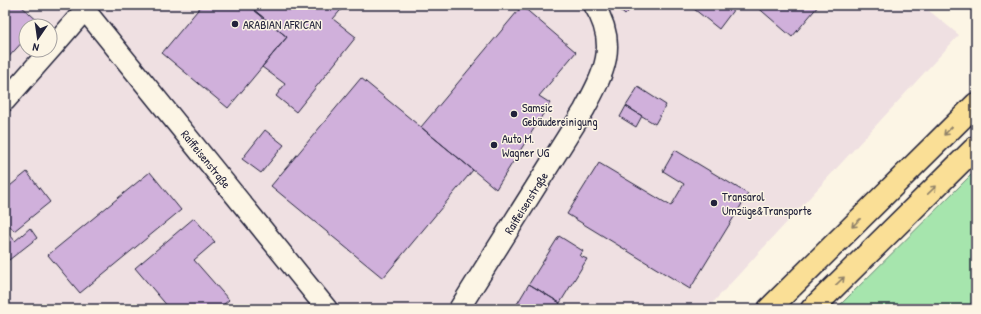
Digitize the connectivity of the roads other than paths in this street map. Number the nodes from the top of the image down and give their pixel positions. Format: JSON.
{"nodes":[{"id":1,"x":594,"y":5,"type":"edge"},
{"id":2,"x":85,"y":6,"type":"edge"},
{"id":3,"x":58,"y":40,"type":"edge"},
{"id":4,"x":43,"y":58,"type":"edge"},
{"id":5,"x":5,"y":101,"type":"edge"},
{"id":6,"x":976,"y":104,"type":"edge"},
{"id":7,"x":976,"y":147,"type":"edge"},
{"id":8,"x":327,"y":309,"type":"edge"},
{"id":9,"x":459,"y":309,"type":"edge"},
{"id":10,"x":769,"y":309,"type":"edge"},
{"id":11,"x":812,"y":309,"type":"edge"}],
"edges":[{"from":1,"to":9,"type":"street","name":"Raiffeisenstraße"},
{"from":2,"to":3,"type":"street"},
{"from":2,"to":8,"type":"street","name":"Raiffeisenstraße"},
{"from":4,"to":5,"type":"street"},
{"from":6,"to":10,"type":"highway","one_way":true},
{"from":11,"to":7,"type":"highway","one_way":true}]}
